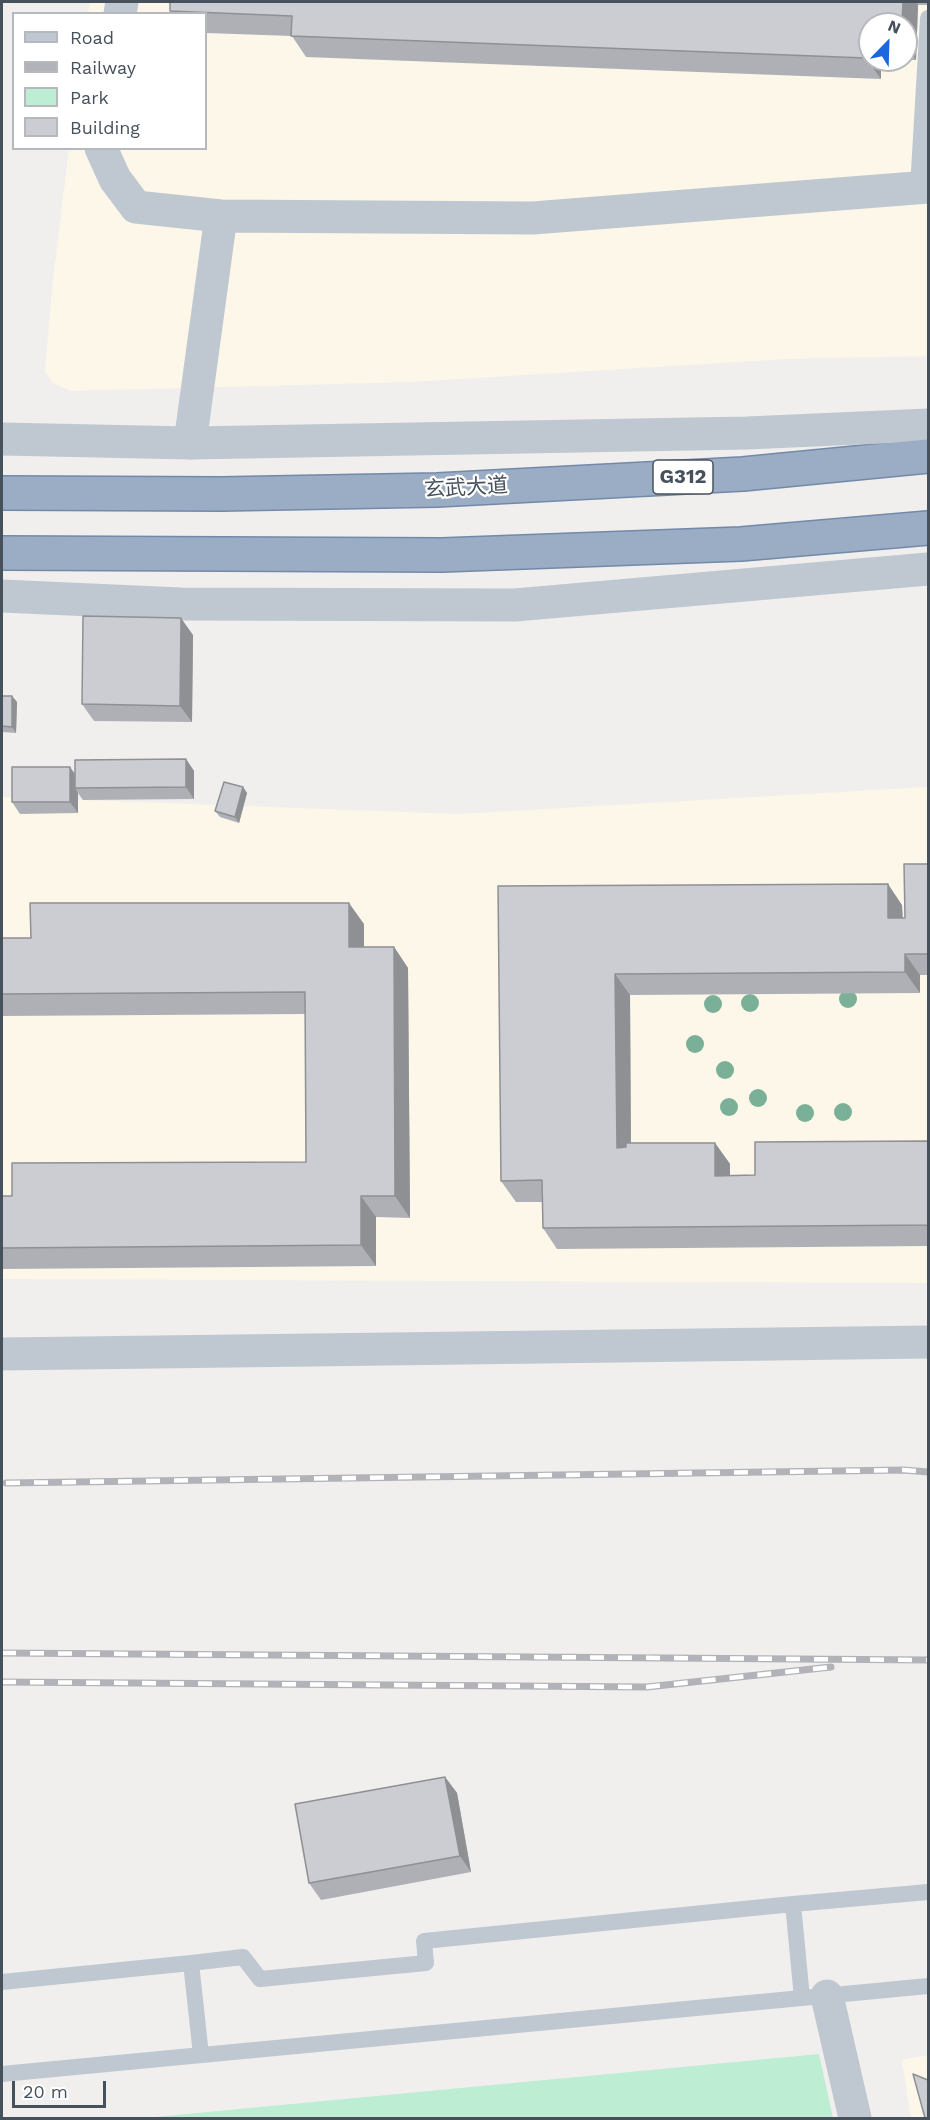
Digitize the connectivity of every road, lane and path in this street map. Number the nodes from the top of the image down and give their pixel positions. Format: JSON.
{"nodes":[{"id":1,"x":928,"y":18,"type":"edge"},
{"id":2,"x":925,"y":124,"type":"edge"},
{"id":3,"x":102,"y":150,"type":"edge"},
{"id":4,"x":923,"y":188,"type":"edge"},
{"id":5,"x":221,"y":216,"type":"junction"},
{"id":6,"x":928,"y":424,"type":"edge"},
{"id":7,"x":2,"y":439,"type":"edge"},
{"id":8,"x":190,"y":443,"type":"junction"},
{"id":9,"x":928,"y":456,"type":"edge"},
{"id":10,"x":2,"y":493,"type":"edge"},
{"id":11,"x":928,"y":528,"type":"edge"},
{"id":12,"x":2,"y":553,"type":"edge"},
{"id":13,"x":928,"y":569,"type":"edge"},
{"id":14,"x":2,"y":596,"type":"edge"},
{"id":15,"x":928,"y":1341,"type":"edge"},
{"id":16,"x":2,"y":1354,"type":"edge"},
{"id":17,"x":928,"y":1892,"type":"edge"},
{"id":18,"x":793,"y":1904,"type":"junction"},
{"id":19,"x":191,"y":1963,"type":"junction"},
{"id":20,"x":2,"y":1982,"type":"edge"},
{"id":21,"x":928,"y":1986,"type":"edge"},
{"id":22,"x":814,"y":1997,"type":"junction"},
{"id":23,"x":201,"y":2055,"type":"junction"},
{"id":24,"x":2,"y":2074,"type":"edge"},
{"id":25,"x":855,"y":2118,"type":"edge"}],
"edges":[{"from":1,"to":2,"type":"lane"},
{"from":2,"to":4,"type":"lane"},
{"from":3,"to":5,"type":"street"},
{"from":4,"to":5,"type":"street"},
{"from":5,"to":8,"type":"street"},
{"from":6,"to":8,"type":"street"},
{"from":7,"to":8,"type":"street"},
{"from":9,"to":10,"type":"highway","name":"玄武大道","number":"G312"},
{"from":11,"to":12,"type":"highway"},
{"from":13,"to":14,"type":"street"},
{"from":15,"to":16,"type":"street"},
{"from":17,"to":18,"type":"lane"},
{"from":18,"to":19,"type":"lane"},
{"from":18,"to":22,"type":"lane"},
{"from":19,"to":20,"type":"lane"},
{"from":19,"to":23,"type":"lane"},
{"from":21,"to":22,"type":"lane"},
{"from":22,"to":23,"type":"lane"},
{"from":22,"to":25,"type":"street"},
{"from":23,"to":24,"type":"lane"}]}
